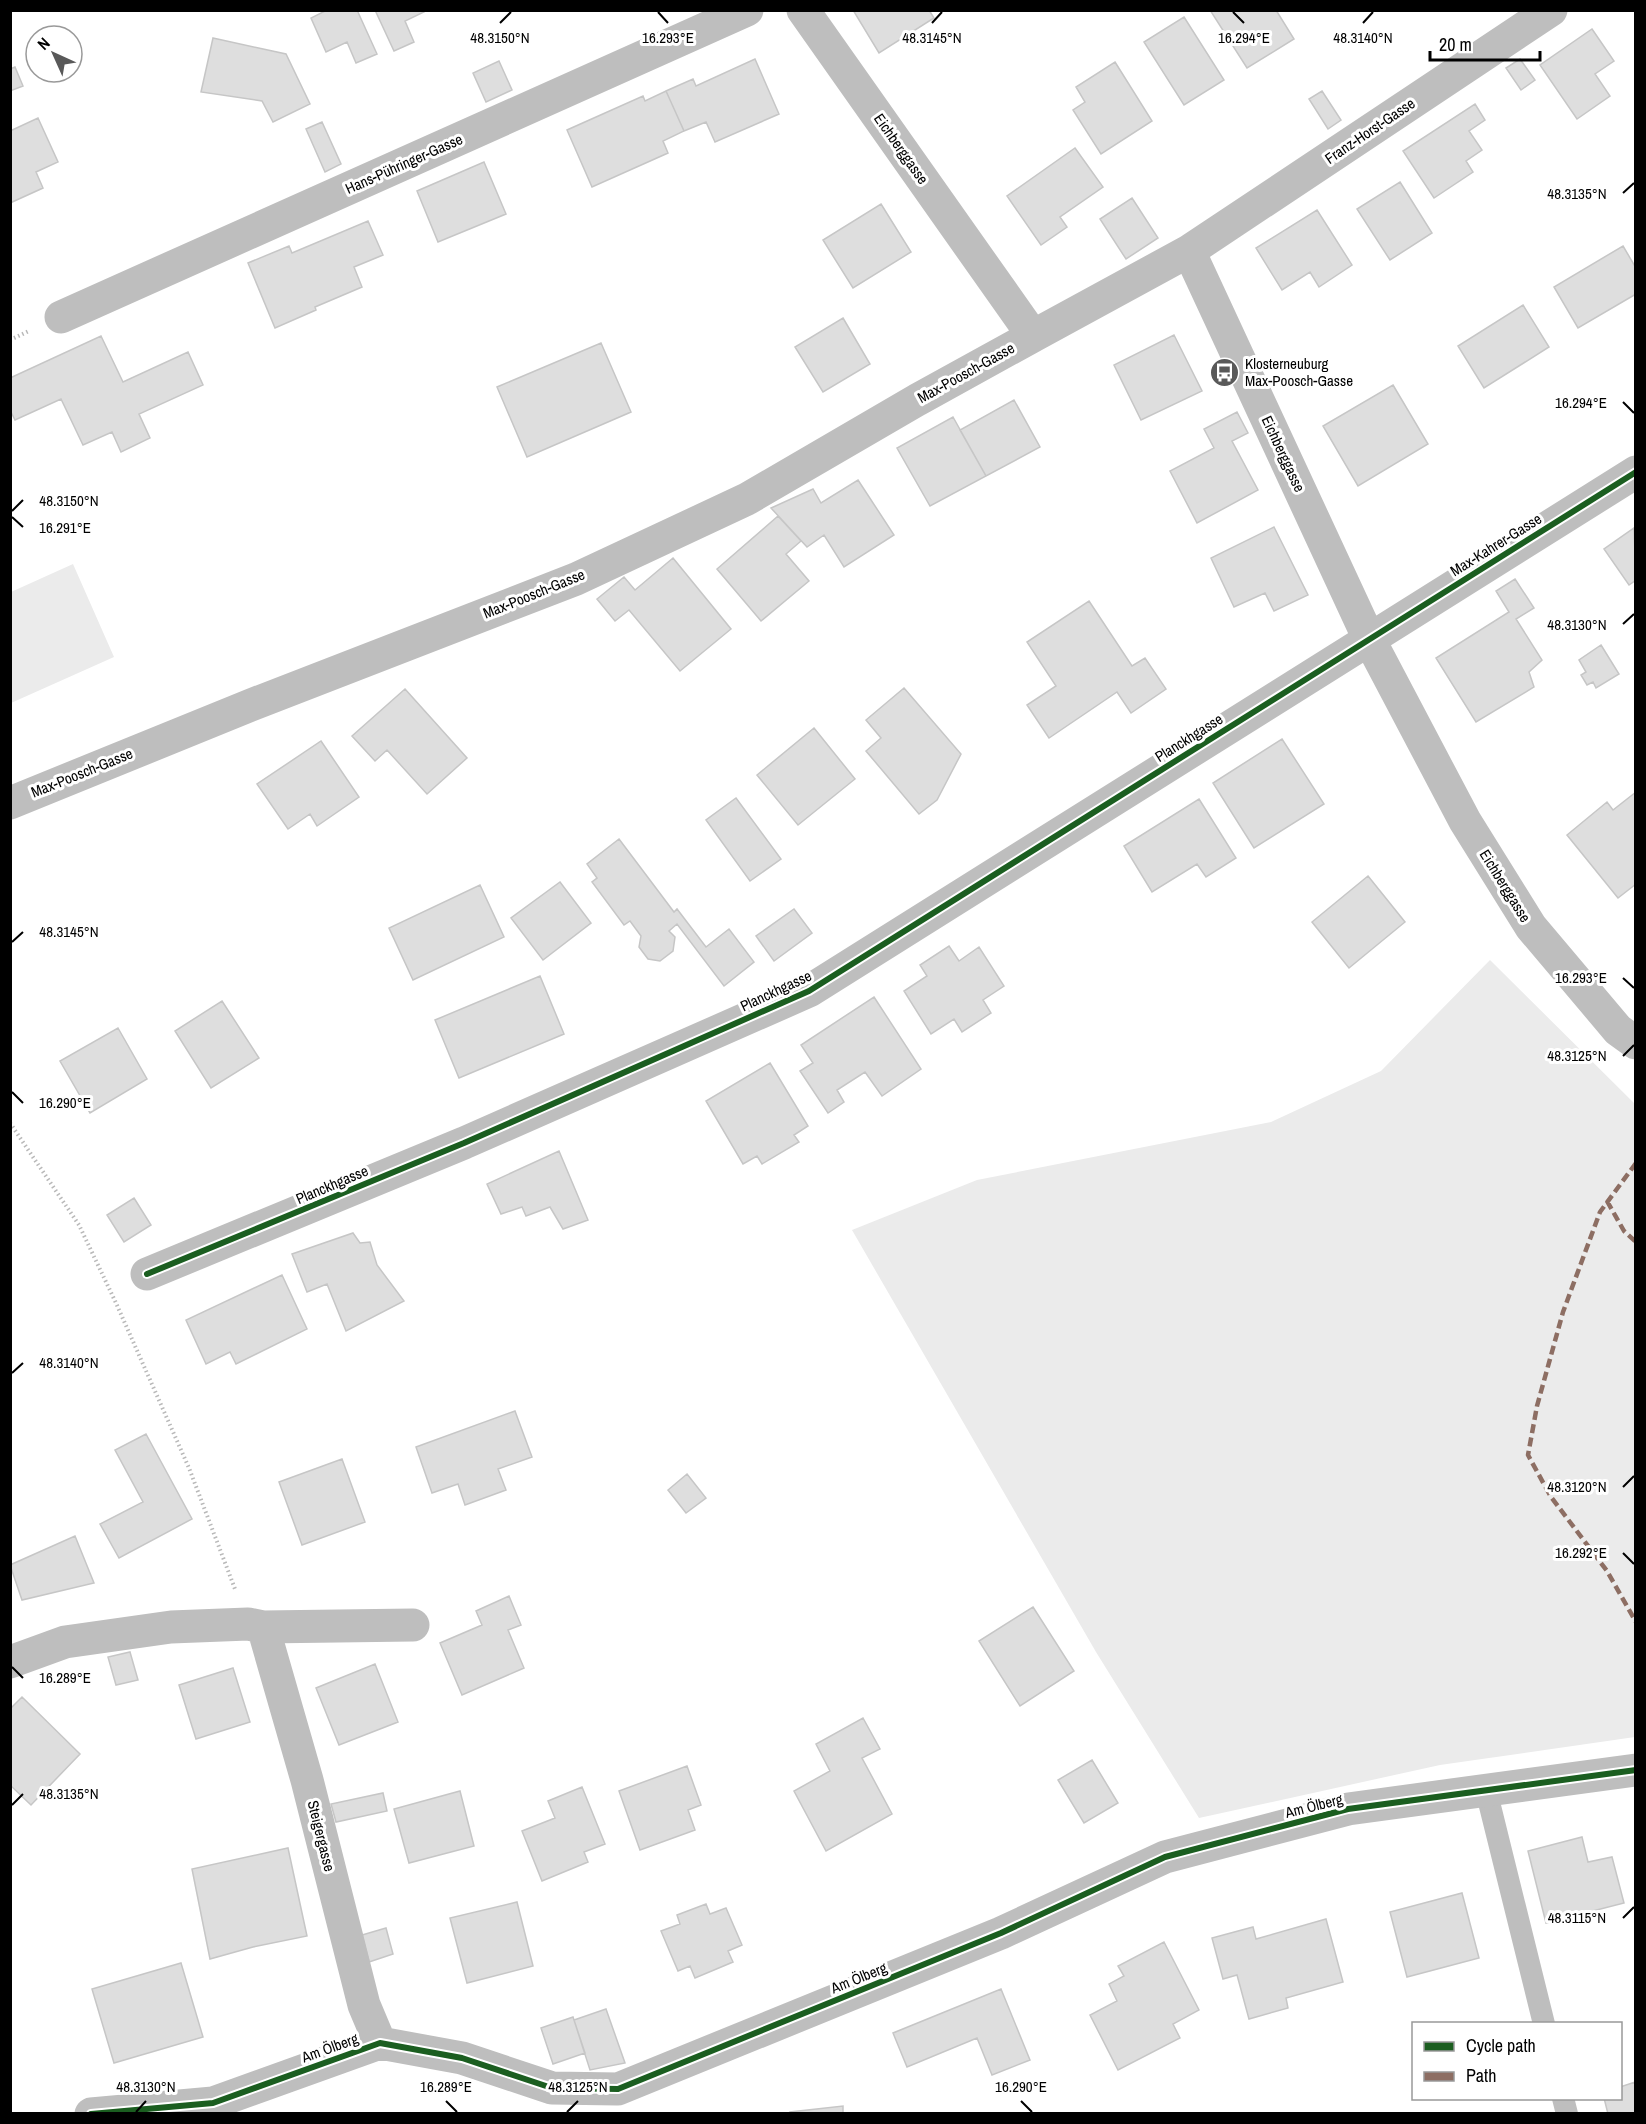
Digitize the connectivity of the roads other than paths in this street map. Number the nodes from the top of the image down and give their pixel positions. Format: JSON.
{"nodes":[{"id":1,"x":747,"y":10,"type":"edge"},
{"id":2,"x":803,"y":10,"type":"edge"},
{"id":3,"x":1551,"y":10,"type":"edge"},
{"id":4,"x":1189,"y":251,"type":"junction"},
{"id":5,"x":61,"y":317,"type":"dead end"},
{"id":6,"x":1033,"y":336,"type":"junction"},
{"id":7,"x":1635,"y":472,"type":"edge"},
{"id":8,"x":1369,"y":639,"type":"junction"},
{"id":9,"x":10,"y":803,"type":"edge"},
{"id":10,"x":1635,"y":1043,"type":"edge"},
{"id":11,"x":147,"y":1274,"type":"dead end"},
{"id":12,"x":413,"y":1625,"type":"dead end"},
{"id":13,"x":255,"y":1626,"type":"junction"},
{"id":14,"x":10,"y":1662,"type":"edge"},
{"id":15,"x":1635,"y":1770,"type":"edge"},
{"id":16,"x":1486,"y":1790,"type":"junction"},
{"id":17,"x":1544,"y":2022,"type":"edge"},
{"id":18,"x":380,"y":2043,"type":"junction"},
{"id":19,"x":91,"y":2114,"type":"edge"}],
"edges":[{"from":1,"to":5,"type":"street","name":"Hans-Pühringer-Gasse"},
{"from":2,"to":6,"type":"street","name":"Eichberggasse"},
{"from":3,"to":4,"type":"street","name":"Franz-Horst-Gasse"},
{"from":4,"to":6,"type":"street"},
{"from":4,"to":8,"type":"street","name":"Eichberggasse"},
{"from":6,"to":9,"type":"street","name":"Max-Poosch-Gasse"},
{"from":7,"to":8,"type":"street","name":"Max-Kahrer-Gasse"},
{"from":8,"to":10,"type":"street","name":"Eichberggasse"},
{"from":8,"to":11,"type":"street","name":"Planckhgasse"},
{"from":12,"to":13,"type":"street"},
{"from":13,"to":14,"type":"street"},
{"from":13,"to":18,"type":"street","name":"Steigergasse"},
{"from":15,"to":16,"type":"street","name":"Am Ölberg"},
{"from":16,"to":17,"type":"lane"},
{"from":16,"to":18,"type":"street","name":"Am Ölberg"},
{"from":18,"to":19,"type":"street","name":"Am Ölberg"}]}
